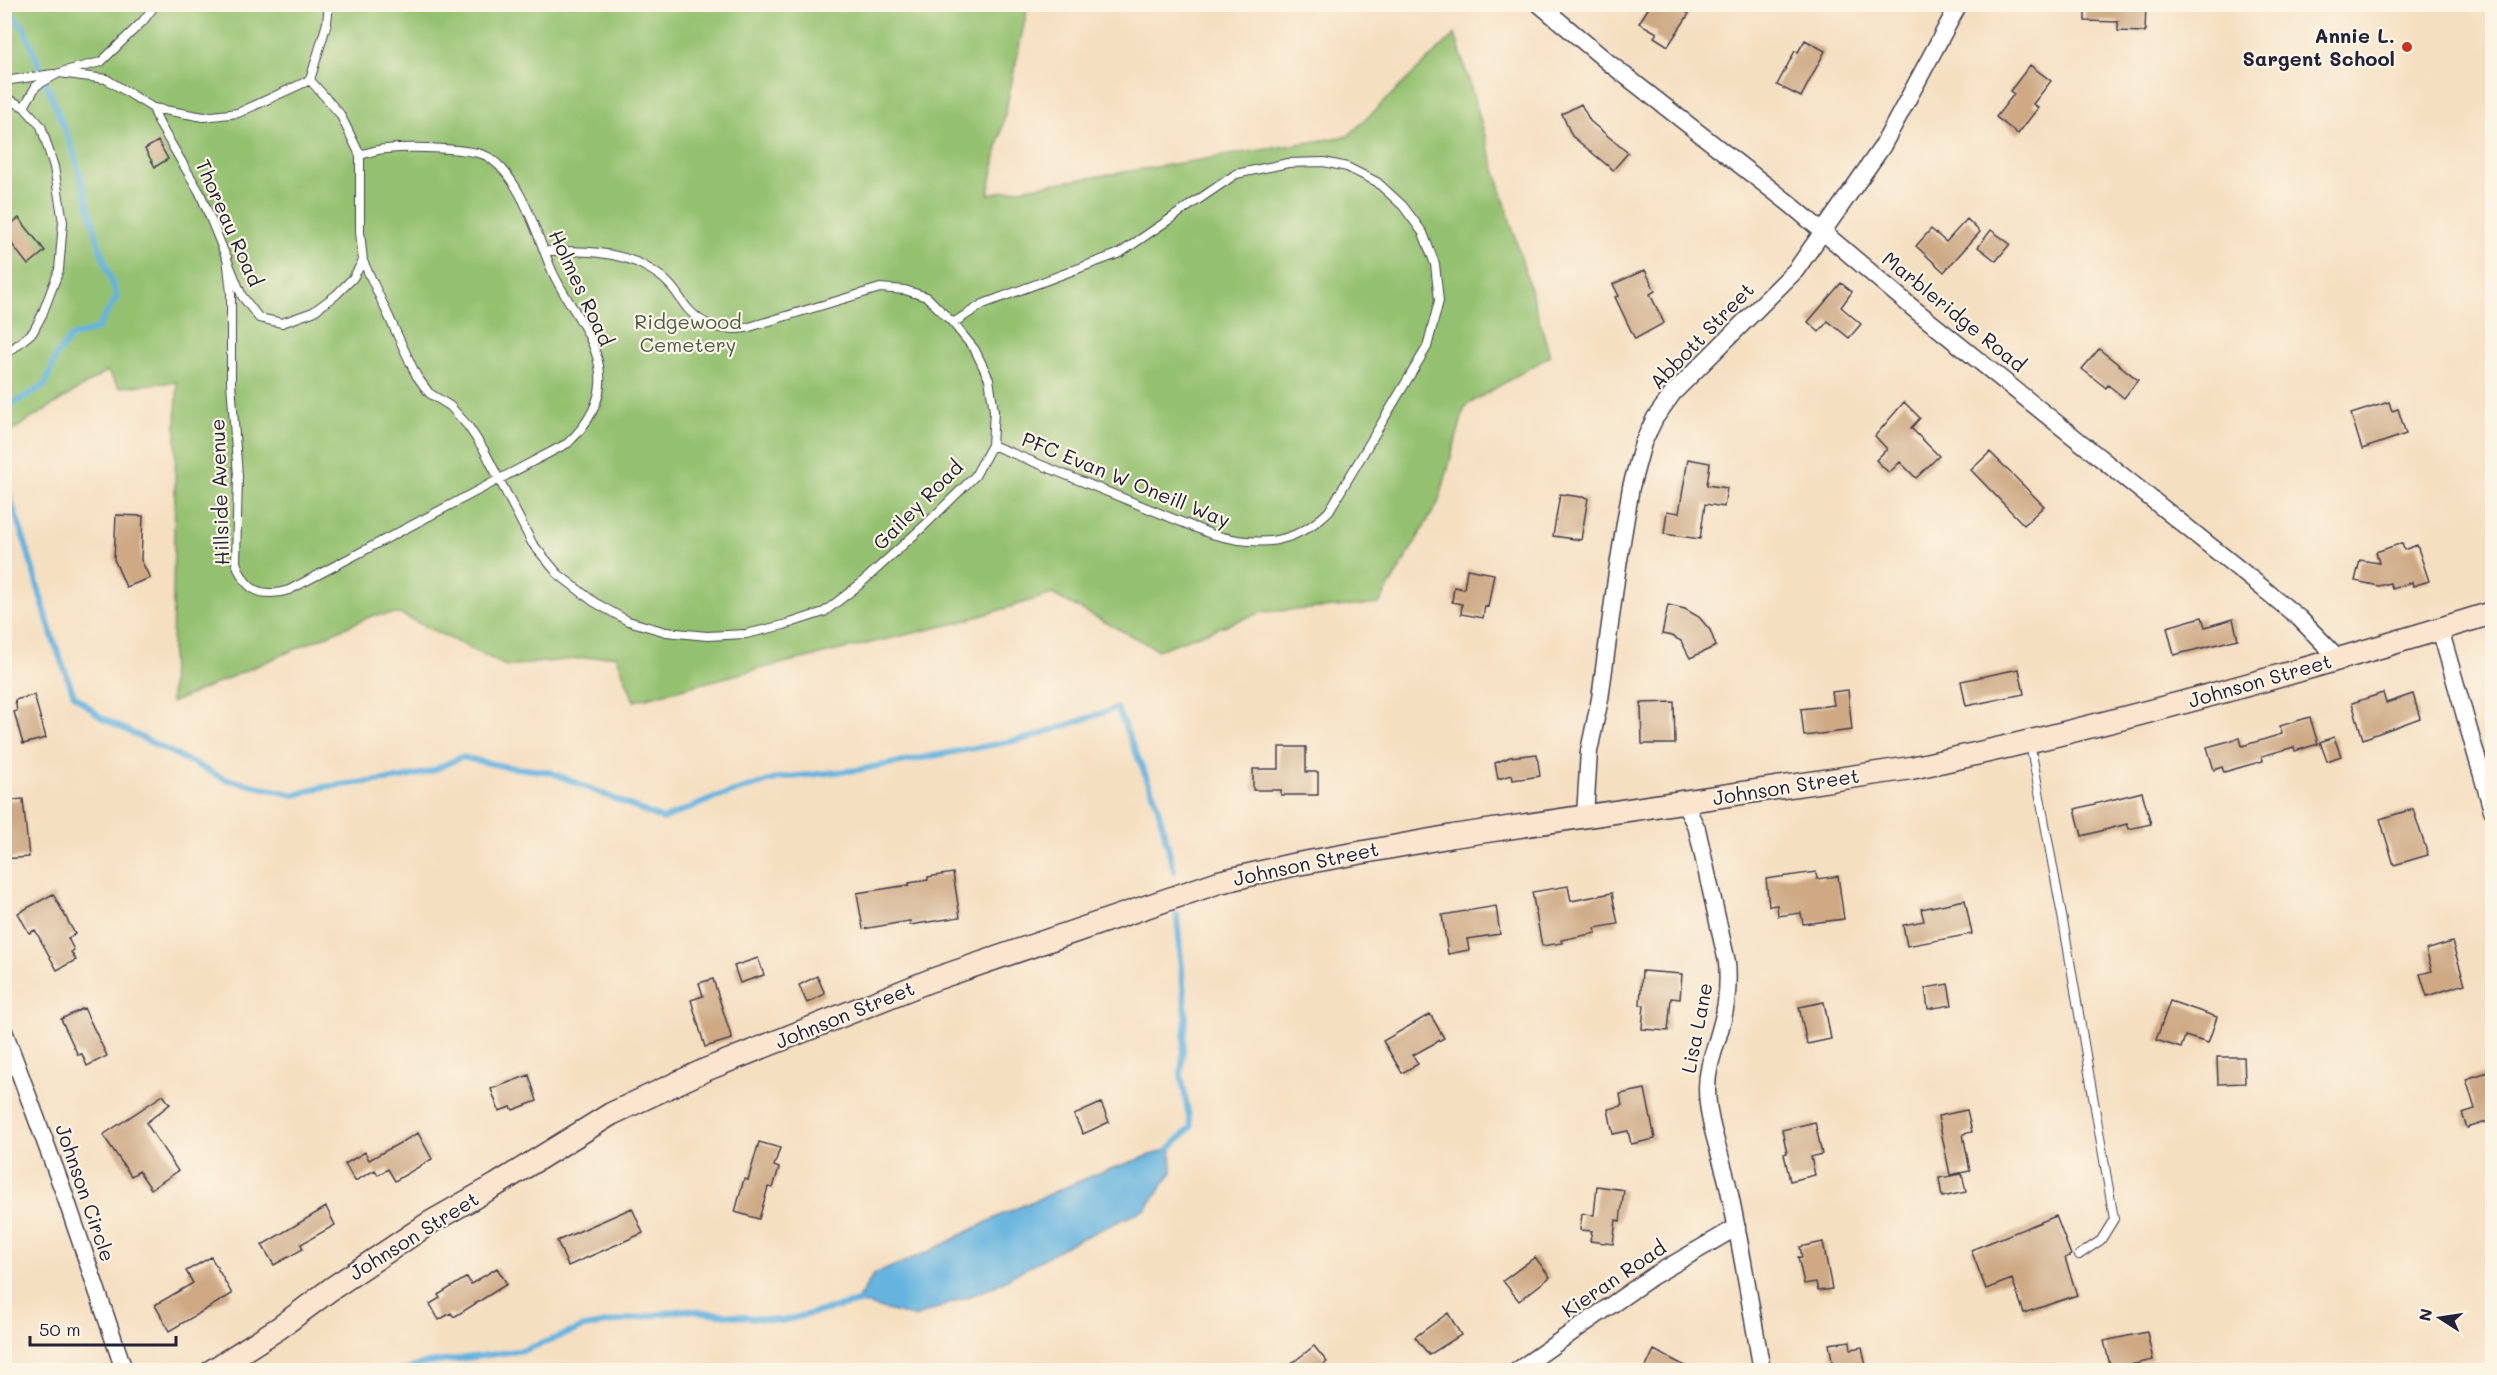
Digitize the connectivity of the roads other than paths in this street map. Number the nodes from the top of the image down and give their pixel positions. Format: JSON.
{"nodes":[{"id":1,"x":156,"y":4,"type":"edge"},
{"id":2,"x":329,"y":4,"type":"edge"},
{"id":3,"x":1539,"y":4,"type":"edge"},
{"id":4,"x":1959,"y":4,"type":"edge"},
{"id":5,"x":59,"y":73,"type":"junction"},
{"id":6,"x":310,"y":80,"type":"junction"},
{"id":7,"x":4,"y":81,"type":"edge"},
{"id":8,"x":4,"y":97,"type":"edge"},
{"id":9,"x":24,"y":107,"type":"junction"},
{"id":10,"x":153,"y":108,"type":"junction"},
{"id":11,"x":360,"y":155,"type":"junction"},
{"id":12,"x":1823,"y":232,"type":"junction"},
{"id":13,"x":545,"y":251,"type":"junction"},
{"id":14,"x":227,"y":257,"type":"junction"},
{"id":15,"x":363,"y":261,"type":"junction"},
{"id":16,"x":953,"y":323,"type":"junction"},
{"id":17,"x":4,"y":356,"type":"edge"},
{"id":18,"x":992,"y":445,"type":"junction"},
{"id":19,"x":500,"y":481,"type":"junction"},
{"id":20,"x":2493,"y":614,"type":"edge"},
{"id":21,"x":2440,"y":629,"type":"junction"},
{"id":22,"x":2338,"y":658,"type":"junction"},
{"id":23,"x":2030,"y":742,"type":"junction"},
{"id":24,"x":1684,"y":802,"type":"junction"},
{"id":25,"x":2493,"y":810,"type":"edge"},
{"id":26,"x":1585,"y":816,"type":"junction"},
{"id":27,"x":4,"y":1031,"type":"edge"},
{"id":28,"x":1737,"y":1227,"type":"junction"},
{"id":29,"x":2079,"y":1255,"type":"dead end"},
{"id":30,"x":124,"y":1371,"type":"edge"},
{"id":31,"x":213,"y":1371,"type":"edge"},
{"id":32,"x":1518,"y":1371,"type":"edge"},
{"id":33,"x":1762,"y":1371,"type":"edge"}],
"edges":[{"from":1,"to":5,"type":"lane"},
{"from":2,"to":6,"type":"lane"},
{"from":3,"to":12,"type":"street","name":"Marbleridge Road"},
{"from":4,"to":12,"type":"street","name":"Abbott Street"},
{"from":5,"to":7,"type":"lane"},
{"from":5,"to":9,"type":"lane"},
{"from":5,"to":10,"type":"lane"},
{"from":6,"to":10,"type":"lane"},
{"from":6,"to":11,"type":"lane"},
{"from":8,"to":9,"type":"lane"},
{"from":9,"to":17,"type":"lane"},
{"from":10,"to":14,"type":"lane","name":"Thoreau Road"},
{"from":11,"to":13,"type":"lane","name":"Holmes Road"},
{"from":11,"to":15,"type":"lane"},
{"from":12,"to":22,"type":"street","name":"Marbleridge Road"},
{"from":12,"to":26,"type":"street","name":"Abbott Street"},
{"from":13,"to":16,"type":"lane","name":"Gailey Road"},
{"from":13,"to":19,"type":"lane","name":"Holmes Road"},
{"from":14,"to":15,"type":"lane","name":"Thoreau Road"},
{"from":14,"to":19,"type":"lane","name":"Hillside Avenue"},
{"from":15,"to":19,"type":"lane"},
{"from":16,"to":18,"type":"lane","name":"Gailey Road"},
{"from":16,"to":18,"type":"lane","name":"PFC Evan W Oneill Way"},
{"from":18,"to":19,"type":"lane","name":"Gailey Road"},
{"from":20,"to":21,"type":"street","name":"Johnson Street"},
{"from":21,"to":22,"type":"street","name":"Johnson Street"},
{"from":21,"to":25,"type":"street"},
{"from":22,"to":23,"type":"street","name":"Johnson Street"},
{"from":23,"to":24,"type":"street","name":"Johnson Street"},
{"from":23,"to":29,"type":"lane"},
{"from":24,"to":26,"type":"street","name":"Johnson Street"},
{"from":24,"to":28,"type":"street","name":"Lisa Lane"},
{"from":26,"to":31,"type":"street","name":"Johnson Street"},
{"from":27,"to":30,"type":"street","name":"Johnson Circle"},
{"from":28,"to":32,"type":"street","name":"Kieran Road"},
{"from":28,"to":33,"type":"street","name":"Lisa Lane"}]}
